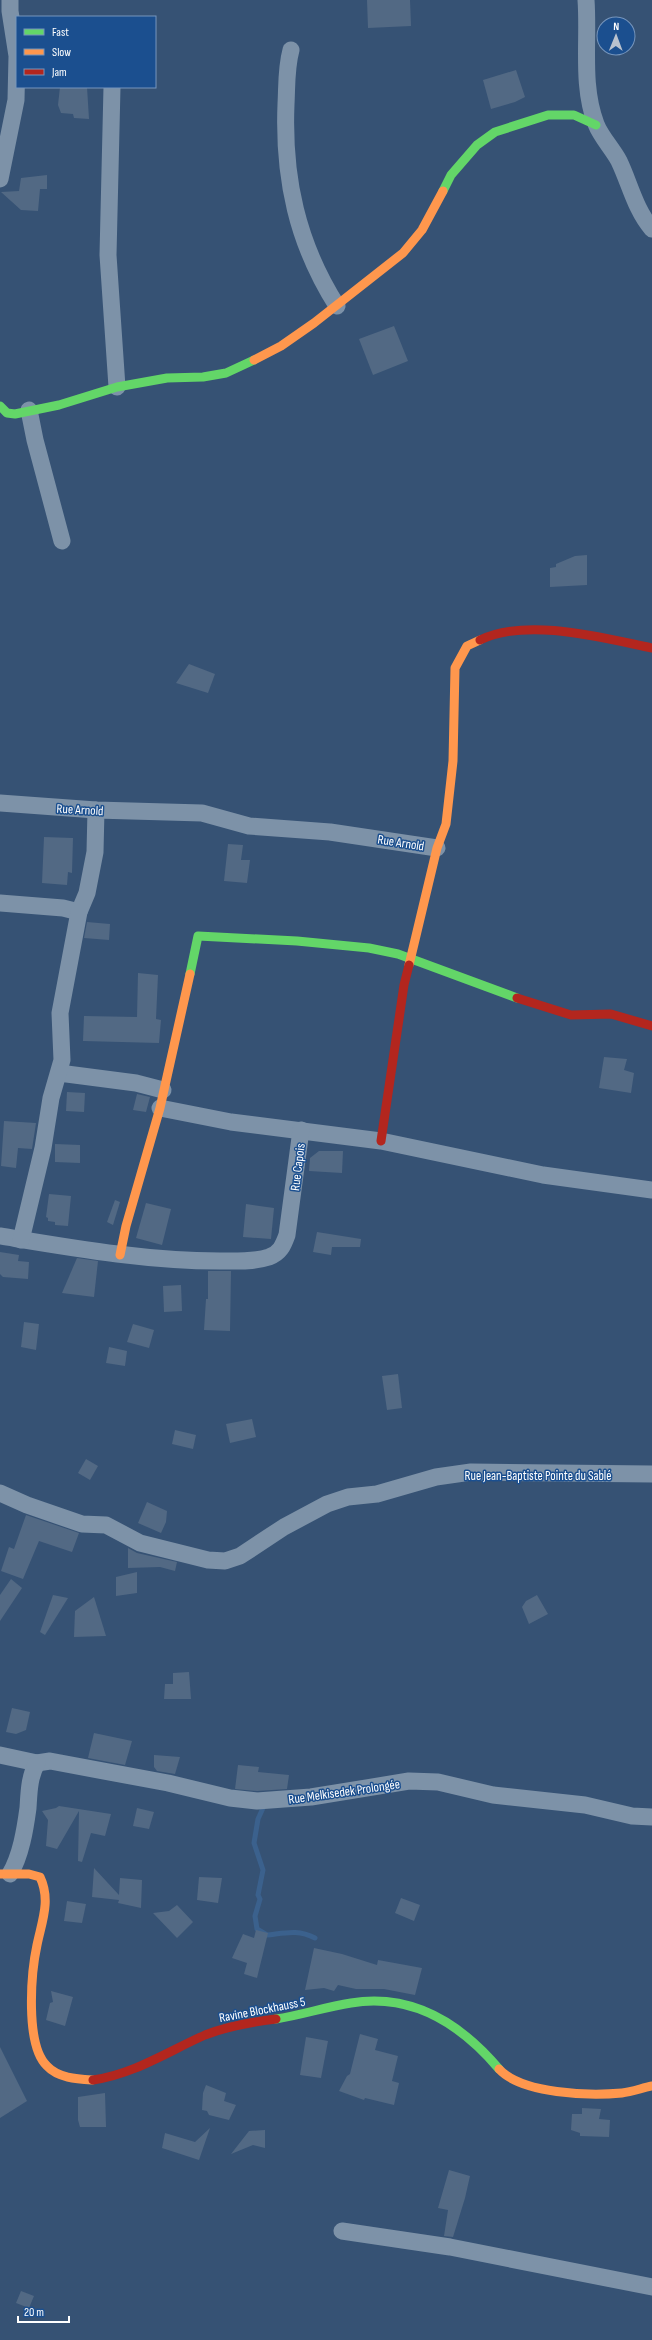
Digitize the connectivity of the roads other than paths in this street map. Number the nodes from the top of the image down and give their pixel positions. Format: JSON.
{"nodes":[{"id":1,"x":10,"y":0,"type":"edge"},
{"id":2,"x":586,"y":0,"type":"edge"},
{"id":3,"x":16,"y":50,"type":"edge"},
{"id":4,"x":291,"y":50,"type":"dead end"},
{"id":5,"x":16,"y":88,"type":"edge"},
{"id":6,"x":112,"y":88,"type":"edge"},
{"id":7,"x":596,"y":125,"type":"junction"},
{"id":8,"x":0,"y":179,"type":"edge"},
{"id":9,"x":652,"y":229,"type":"edge"},
{"id":10,"x":336,"y":306,"type":"junction"},
{"id":11,"x":117,"y":387,"type":"junction"},
{"id":12,"x":0,"y":406,"type":"edge"},
{"id":13,"x":30,"y":410,"type":"junction"},
{"id":14,"x":62,"y":541,"type":"dead end"},
{"id":15,"x":652,"y":648,"type":"edge"},
{"id":16,"x":0,"y":803,"type":"edge"},
{"id":17,"x":96,"y":810,"type":"junction"},
{"id":18,"x":437,"y":848,"type":"junction"},
{"id":19,"x":0,"y":903,"type":"edge"},
{"id":20,"x":79,"y":912,"type":"junction"},
{"id":21,"x":410,"y":959,"type":"junction"},
{"id":22,"x":652,"y":1026,"type":"edge"},
{"id":23,"x":59,"y":1073,"type":"junction"},
{"id":24,"x":163,"y":1090,"type":"junction"},
{"id":25,"x":160,"y":1108,"type":"junction"},
{"id":26,"x":301,"y":1130,"type":"junction"},
{"id":27,"x":381,"y":1141,"type":"junction"},
{"id":28,"x":652,"y":1190,"type":"edge"},
{"id":29,"x":0,"y":1236,"type":"edge"},
{"id":30,"x":21,"y":1240,"type":"junction"},
{"id":31,"x":120,"y":1255,"type":"junction"},
{"id":32,"x":652,"y":1474,"type":"edge"},
{"id":33,"x":0,"y":1493,"type":"edge"},
{"id":34,"x":0,"y":1755,"type":"edge"},
{"id":35,"x":37,"y":1763,"type":"junction"},
{"id":36,"x":652,"y":1817,"type":"edge"},
{"id":37,"x":5,"y":1874,"type":"edge"},
{"id":38,"x":652,"y":2086,"type":"edge"},
{"id":39,"x":342,"y":2231,"type":"dead end"},
{"id":40,"x":652,"y":2287,"type":"edge"}],
"edges":[{"from":1,"to":3,"type":"street"},
{"from":2,"to":7,"type":"street"},
{"from":4,"to":10,"type":"street"},
{"from":5,"to":8,"type":"street"},
{"from":6,"to":11,"type":"street"},
{"from":7,"to":9,"type":"street"},
{"from":7,"to":10,"type":"street"},
{"from":10,"to":11,"type":"street"},
{"from":11,"to":13,"type":"street"},
{"from":12,"to":13,"type":"street"},
{"from":13,"to":14,"type":"street"},
{"from":15,"to":18,"type":"street"},
{"from":16,"to":17,"type":"street","name":"Rue Arnold"},
{"from":17,"to":18,"type":"street","name":"Rue Arnold"},
{"from":17,"to":20,"type":"street"},
{"from":18,"to":21,"type":"street","name":"Rue Arnold"},
{"from":19,"to":20,"type":"street"},
{"from":20,"to":23,"type":"street"},
{"from":21,"to":22,"type":"street"},
{"from":21,"to":24,"type":"street"},
{"from":21,"to":27,"type":"street","name":"Rue Arnold"},
{"from":23,"to":24,"type":"street"},
{"from":23,"to":30,"type":"street"},
{"from":24,"to":25,"type":"street"},
{"from":25,"to":26,"type":"street"},
{"from":25,"to":31,"type":"street"},
{"from":26,"to":27,"type":"street","name":"Rue Capois"},
{"from":26,"to":31,"type":"street","name":"Rue Capois"},
{"from":27,"to":28,"type":"street","name":"Rue Capois"},
{"from":29,"to":30,"type":"street","name":"Rue Capois"},
{"from":30,"to":31,"type":"street","name":"Rue Capois"},
{"from":32,"to":33,"type":"street","name":"Rue Jean-Baptiste Pointe du Sablé"},
{"from":34,"to":35,"type":"street","name":"Rue Melkisedek Prolongée"},
{"from":35,"to":36,"type":"street","name":"Rue Melkisedek Prolongée"},
{"from":35,"to":37,"type":"street"},
{"from":37,"to":38,"type":"street","name":"Ravine Blockhauss 5"},
{"from":39,"to":40,"type":"street"}]}
